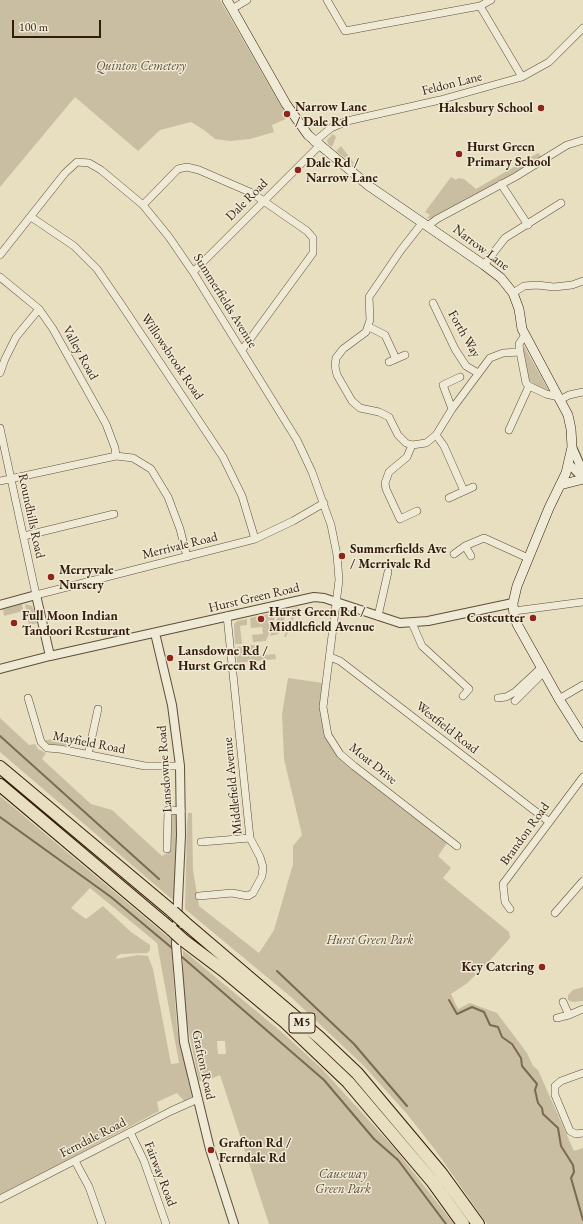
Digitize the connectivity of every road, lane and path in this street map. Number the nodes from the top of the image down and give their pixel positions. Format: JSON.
{"nodes":[{"id":1,"x":227,"y":0,"type":"edge"},
{"id":2,"x":247,"y":0,"type":"edge"},
{"id":3,"x":327,"y":0,"type":"edge"},
{"id":4,"x":491,"y":0,"type":"edge"},
{"id":5,"x":480,"y":6,"type":"junction"},
{"id":6,"x":232,"y":9,"type":"junction"},
{"id":7,"x":583,"y":28,"type":"edge"},
{"id":8,"x":522,"y":77,"type":"junction"},
{"id":9,"x":583,"y":140,"type":"edge"},
{"id":10,"x":316,"y":144,"type":"junction"},
{"id":11,"x":501,"y":184,"type":"junction"},
{"id":12,"x":263,"y":201,"type":"junction"},
{"id":13,"x":561,"y":203,"type":"dead end"},
{"id":14,"x":143,"y":205,"type":"junction"},
{"id":15,"x":31,"y":217,"type":"junction"},
{"id":16,"x":426,"y":224,"type":"junction"},
{"id":17,"x":528,"y":225,"type":"junction"},
{"id":18,"x":0,"y":255,"type":"edge"},
{"id":19,"x":484,"y":265,"type":"junction"},
{"id":20,"x":193,"y":272,"type":"junction"},
{"id":21,"x":0,"y":277,"type":"edge"},
{"id":22,"x":583,"y":281,"type":"edge"},
{"id":23,"x":513,"y":293,"type":"junction"},
{"id":24,"x":433,"y":303,"type":"dead end"},
{"id":25,"x":39,"y":309,"type":"junction"},
{"id":26,"x":369,"y":327,"type":"junction"},
{"id":27,"x":525,"y":335,"type":"junction"},
{"id":28,"x":242,"y":350,"type":"junction"},
{"id":29,"x":520,"y":352,"type":"junction"},
{"id":30,"x":405,"y":355,"type":"dead end"},
{"id":31,"x":478,"y":373,"type":"junction"},
{"id":32,"x":0,"y":374,"type":"edge"},
{"id":33,"x":460,"y":377,"type":"dead end"},
{"id":34,"x":529,"y":386,"type":"junction"},
{"id":35,"x":583,"y":392,"type":"edge"},
{"id":36,"x":560,"y":399,"type":"junction"},
{"id":37,"x":452,"y":409,"type":"junction"},
{"id":38,"x":0,"y":428,"type":"edge"},
{"id":39,"x":509,"y":430,"type":"dead end"},
{"id":40,"x":436,"y":435,"type":"junction"},
{"id":41,"x":412,"y":445,"type":"junction"},
{"id":42,"x":572,"y":447,"type":"junction"},
{"id":43,"x":116,"y":456,"type":"junction"},
{"id":44,"x":569,"y":464,"type":"junction"},
{"id":45,"x":583,"y":472,"type":"edge"},
{"id":46,"x":11,"y":478,"type":"junction"},
{"id":47,"x":583,"y":479,"type":"edge"},
{"id":48,"x":0,"y":481,"type":"edge"},
{"id":49,"x":560,"y":485,"type":"junction"},
{"id":50,"x":473,"y":486,"type":"dead end"},
{"id":51,"x":464,"y":491,"type":"junction"},
{"id":52,"x":450,"y":498,"type":"dead end"},
{"id":53,"x":324,"y":503,"type":"junction"},
{"id":54,"x":418,"y":510,"type":"dead end"},
{"id":55,"x":114,"y":514,"type":"dead end"},
{"id":56,"x":24,"y":536,"type":"junction"},
{"id":57,"x":255,"y":539,"type":"junction"},
{"id":58,"x":466,"y":546,"type":"junction"},
{"id":59,"x":454,"y":554,"type":"dead end"},
{"id":60,"x":470,"y":556,"type":"dead end"},
{"id":61,"x":187,"y":557,"type":"junction"},
{"id":62,"x":528,"y":558,"type":"junction"},
{"id":63,"x":388,"y":572,"type":"dead end"},
{"id":64,"x":36,"y":594,"type":"junction"},
{"id":65,"x":335,"y":602,"type":"junction"},
{"id":66,"x":583,"y":602,"type":"edge"},
{"id":67,"x":0,"y":605,"type":"edge"},
{"id":68,"x":514,"y":607,"type":"junction"},
{"id":69,"x":227,"y":616,"type":"junction"},
{"id":70,"x":378,"y":616,"type":"junction"},
{"id":71,"x":412,"y":623,"type":"junction"},
{"id":72,"x":155,"y":633,"type":"junction"},
{"id":73,"x":50,"y":656,"type":"junction"},
{"id":74,"x":330,"y":657,"type":"junction"},
{"id":75,"x":0,"y":669,"type":"edge"},
{"id":76,"x":543,"y":670,"type":"junction"},
{"id":77,"x":583,"y":685,"type":"edge"},
{"id":78,"x":463,"y":696,"type":"dead end"},
{"id":79,"x":28,"y":698,"type":"dead end"},
{"id":80,"x":498,"y":698,"type":"dead end"},
{"id":81,"x":559,"y":699,"type":"junction"},
{"id":82,"x":515,"y":701,"type":"dead end"},
{"id":83,"x":98,"y":709,"type":"dead end"},
{"id":84,"x":583,"y":737,"type":"edge"},
{"id":85,"x":88,"y":755,"type":"junction"},
{"id":86,"x":180,"y":766,"type":"junction"},
{"id":87,"x":0,"y":767,"type":"edge"},
{"id":88,"x":583,"y":777,"type":"edge"},
{"id":89,"x":0,"y":785,"type":"edge"},
{"id":90,"x":181,"y":811,"type":"junction"},
{"id":91,"x":548,"y":821,"type":"junction"},
{"id":92,"x":250,"y":838,"type":"junction"},
{"id":93,"x":201,"y":842,"type":"dead end"},
{"id":94,"x":457,"y":846,"type":"dead end"},
{"id":95,"x":167,"y":849,"type":"dead end"},
{"id":96,"x":583,"y":881,"type":"edge"},
{"id":97,"x":199,"y":896,"type":"dead end"},
{"id":98,"x":175,"y":909,"type":"junction"},
{"id":99,"x":510,"y":909,"type":"dead end"},
{"id":100,"x":555,"y":913,"type":"dead end"},
{"id":101,"x":563,"y":1002,"type":"dead end"},
{"id":102,"x":583,"y":1009,"type":"edge"},
{"id":103,"x":569,"y":1015,"type":"junction"},
{"id":104,"x":557,"y":1018,"type":"dead end"},
{"id":105,"x":583,"y":1073,"type":"edge"},
{"id":106,"x":198,"y":1100,"type":"junction"},
{"id":107,"x":130,"y":1132,"type":"junction"},
{"id":108,"x":583,"y":1133,"type":"edge"},
{"id":109,"x":75,"y":1161,"type":"junction"},
{"id":110,"x":0,"y":1199,"type":"edge"},
{"id":111,"x":102,"y":1224,"type":"edge"},
{"id":112,"x":166,"y":1224,"type":"edge"},
{"id":113,"x":234,"y":1224,"type":"edge"},
{"id":114,"x":463,"y":1224,"type":"edge"},
{"id":115,"x":478,"y":1224,"type":"edge"}],
"edges":[{"from":1,"to":6,"type":"main road","name":"Narrow Lane"},
{"from":2,"to":6,"type":"street"},
{"from":3,"to":5,"type":"street"},
{"from":4,"to":5,"type":"street"},
{"from":5,"to":8,"type":"street"},
{"from":6,"to":10,"type":"main road","name":"Narrow Lane"},
{"from":7,"to":8,"type":"street","name":"Feldon Lane"},
{"from":8,"to":10,"type":"street","name":"Feldon Lane"},
{"from":9,"to":11,"type":"street"},
{"from":10,"to":12,"type":"street","name":"Dale Road"},
{"from":10,"to":16,"type":"main road","name":"Narrow Lane"},
{"from":11,"to":16,"type":"street"},
{"from":11,"to":17,"type":"street"},
{"from":12,"to":14,"type":"street"},
{"from":12,"to":20,"type":"street","name":"Dale Road"},
{"from":12,"to":28,"type":"street"},
{"from":13,"to":17,"type":"street"},
{"from":14,"to":15,"type":"street","name":"Summerfields Avenue"},
{"from":14,"to":20,"type":"street","name":"Summerfields Avenue"},
{"from":15,"to":18,"type":"street","name":"Summerfields Avenue"},
{"from":15,"to":57,"type":"street","name":"Willowsbrook Road"},
{"from":16,"to":19,"type":"main road","name":"Narrow Lane"},
{"from":16,"to":26,"type":"street"},
{"from":17,"to":19,"type":"street"},
{"from":19,"to":23,"type":"main road","name":"Narrow Lane"},
{"from":20,"to":28,"type":"street","name":"Summerfields Avenue"},
{"from":21,"to":25,"type":"street","name":"Valley Road"},
{"from":22,"to":23,"type":"street"},
{"from":23,"to":27,"type":"main road","name":"Narrow Lane"},
{"from":24,"to":31,"type":"street","name":"Forth Way"},
{"from":25,"to":32,"type":"street"},
{"from":25,"to":43,"type":"street","name":"Valley Road"},
{"from":26,"to":30,"type":"street"},
{"from":26,"to":41,"type":"street"},
{"from":27,"to":29,"type":"street"},
{"from":27,"to":36,"type":"main road","name":"Narrow Lane"},
{"from":28,"to":53,"type":"street","name":"Summerfields Avenue"},
{"from":29,"to":31,"type":"street"},
{"from":29,"to":34,"type":"street"},
{"from":31,"to":37,"type":"street"},
{"from":33,"to":37,"type":"street"},
{"from":34,"to":36,"type":"street"},
{"from":34,"to":39,"type":"street"},
{"from":35,"to":36,"type":"street"},
{"from":36,"to":42,"type":"main road","name":"Narrow Lane"},
{"from":37,"to":40,"type":"street"},
{"from":38,"to":46,"type":"street","name":"Roundhills Road"},
{"from":40,"to":41,"type":"street"},
{"from":40,"to":51,"type":"street"},
{"from":41,"to":54,"type":"street"},
{"from":42,"to":44,"type":"main road","name":"Narrow Lane"},
{"from":42,"to":45,"type":"street"},
{"from":43,"to":46,"type":"street"},
{"from":43,"to":61,"type":"street"},
{"from":44,"to":47,"type":"street"},
{"from":44,"to":49,"type":"main road","name":"Narrow Lane"},
{"from":46,"to":48,"type":"street"},
{"from":46,"to":56,"type":"street","name":"Roundhills Road"},
{"from":47,"to":49,"type":"main road"},
{"from":49,"to":62,"type":"main road","name":"Narrow Lane"},
{"from":50,"to":51,"type":"street"},
{"from":51,"to":52,"type":"street"},
{"from":53,"to":57,"type":"street","name":"Merrivale Road"},
{"from":53,"to":65,"type":"street","name":"Summerfields Avenue"},
{"from":55,"to":56,"type":"street"},
{"from":56,"to":64,"type":"street","name":"Roundhills Road"},
{"from":57,"to":61,"type":"street","name":"Merrivale Road"},
{"from":58,"to":59,"type":"street"},
{"from":58,"to":60,"type":"street"},
{"from":58,"to":62,"type":"street"},
{"from":61,"to":64,"type":"street","name":"Merrivale Road"},
{"from":62,"to":68,"type":"main road","name":"Narrow Lane"},
{"from":63,"to":70,"type":"street"},
{"from":64,"to":67,"type":"street"},
{"from":64,"to":73,"type":"street","name":"Roundhills Road"},
{"from":65,"to":69,"type":"street","name":"Hurst Green Road"},
{"from":65,"to":70,"type":"street","name":"Hurst Green Road"},
{"from":65,"to":74,"type":"street","name":"Moat Drive"},
{"from":66,"to":68,"type":"street"},
{"from":68,"to":71,"type":"street","name":"Hurst Green Road"},
{"from":68,"to":76,"type":"main road"},
{"from":69,"to":72,"type":"street","name":"Hurst Green Road"},
{"from":69,"to":92,"type":"street","name":"Middlefield Avenue"},
{"from":70,"to":71,"type":"street","name":"Hurst Green Road"},
{"from":71,"to":78,"type":"street"},
{"from":72,"to":73,"type":"street","name":"Hurst Green Road"},
{"from":72,"to":86,"type":"street","name":"Lansdowne Road"},
{"from":73,"to":75,"type":"street","name":"Hurst Green Road"},
{"from":74,"to":91,"type":"street","name":"Westfield Road"},
{"from":74,"to":94,"type":"street","name":"Moat Drive"},
{"from":76,"to":80,"type":"street"},
{"from":76,"to":81,"type":"main road"},
{"from":76,"to":82,"type":"street"},
{"from":77,"to":81,"type":"street"},
{"from":79,"to":85,"type":"street","name":"Mayfield Road"},
{"from":81,"to":84,"type":"main road"},
{"from":83,"to":85,"type":"street"},
{"from":85,"to":86,"type":"street","name":"Mayfield Road"},
{"from":86,"to":90,"type":"street","name":"Lansdowne Road"},
{"from":87,"to":98,"type":"highway","number":"M5"},
{"from":88,"to":91,"type":"street","name":"Brandon Road"},
{"from":89,"to":114,"type":"highway","number":"M5","bridge":true},
{"from":90,"to":95,"type":"street"},
{"from":90,"to":98,"type":"street","name":"Lansdowne Road"},
{"from":91,"to":99,"type":"street","name":"Brandon Road"},
{"from":92,"to":93,"type":"street"},
{"from":92,"to":97,"type":"street","name":"Middlefield Avenue"},
{"from":96,"to":100,"type":"street"},
{"from":98,"to":106,"type":"street","name":"Grafton Road"},
{"from":98,"to":115,"type":"highway","number":"M5","bridge":true},
{"from":101,"to":103,"type":"street"},
{"from":102,"to":103,"type":"street"},
{"from":103,"to":104,"type":"street"},
{"from":105,"to":108,"type":"street"},
{"from":106,"to":107,"type":"street","name":"Ferndale Road"},
{"from":106,"to":113,"type":"street","name":"Grafton Road"},
{"from":107,"to":109,"type":"street","name":"Ferndale Road"},
{"from":107,"to":112,"type":"street","name":"Fairway Road"},
{"from":109,"to":110,"type":"street","name":"Ferndale Road"},
{"from":109,"to":111,"type":"street"}]}
